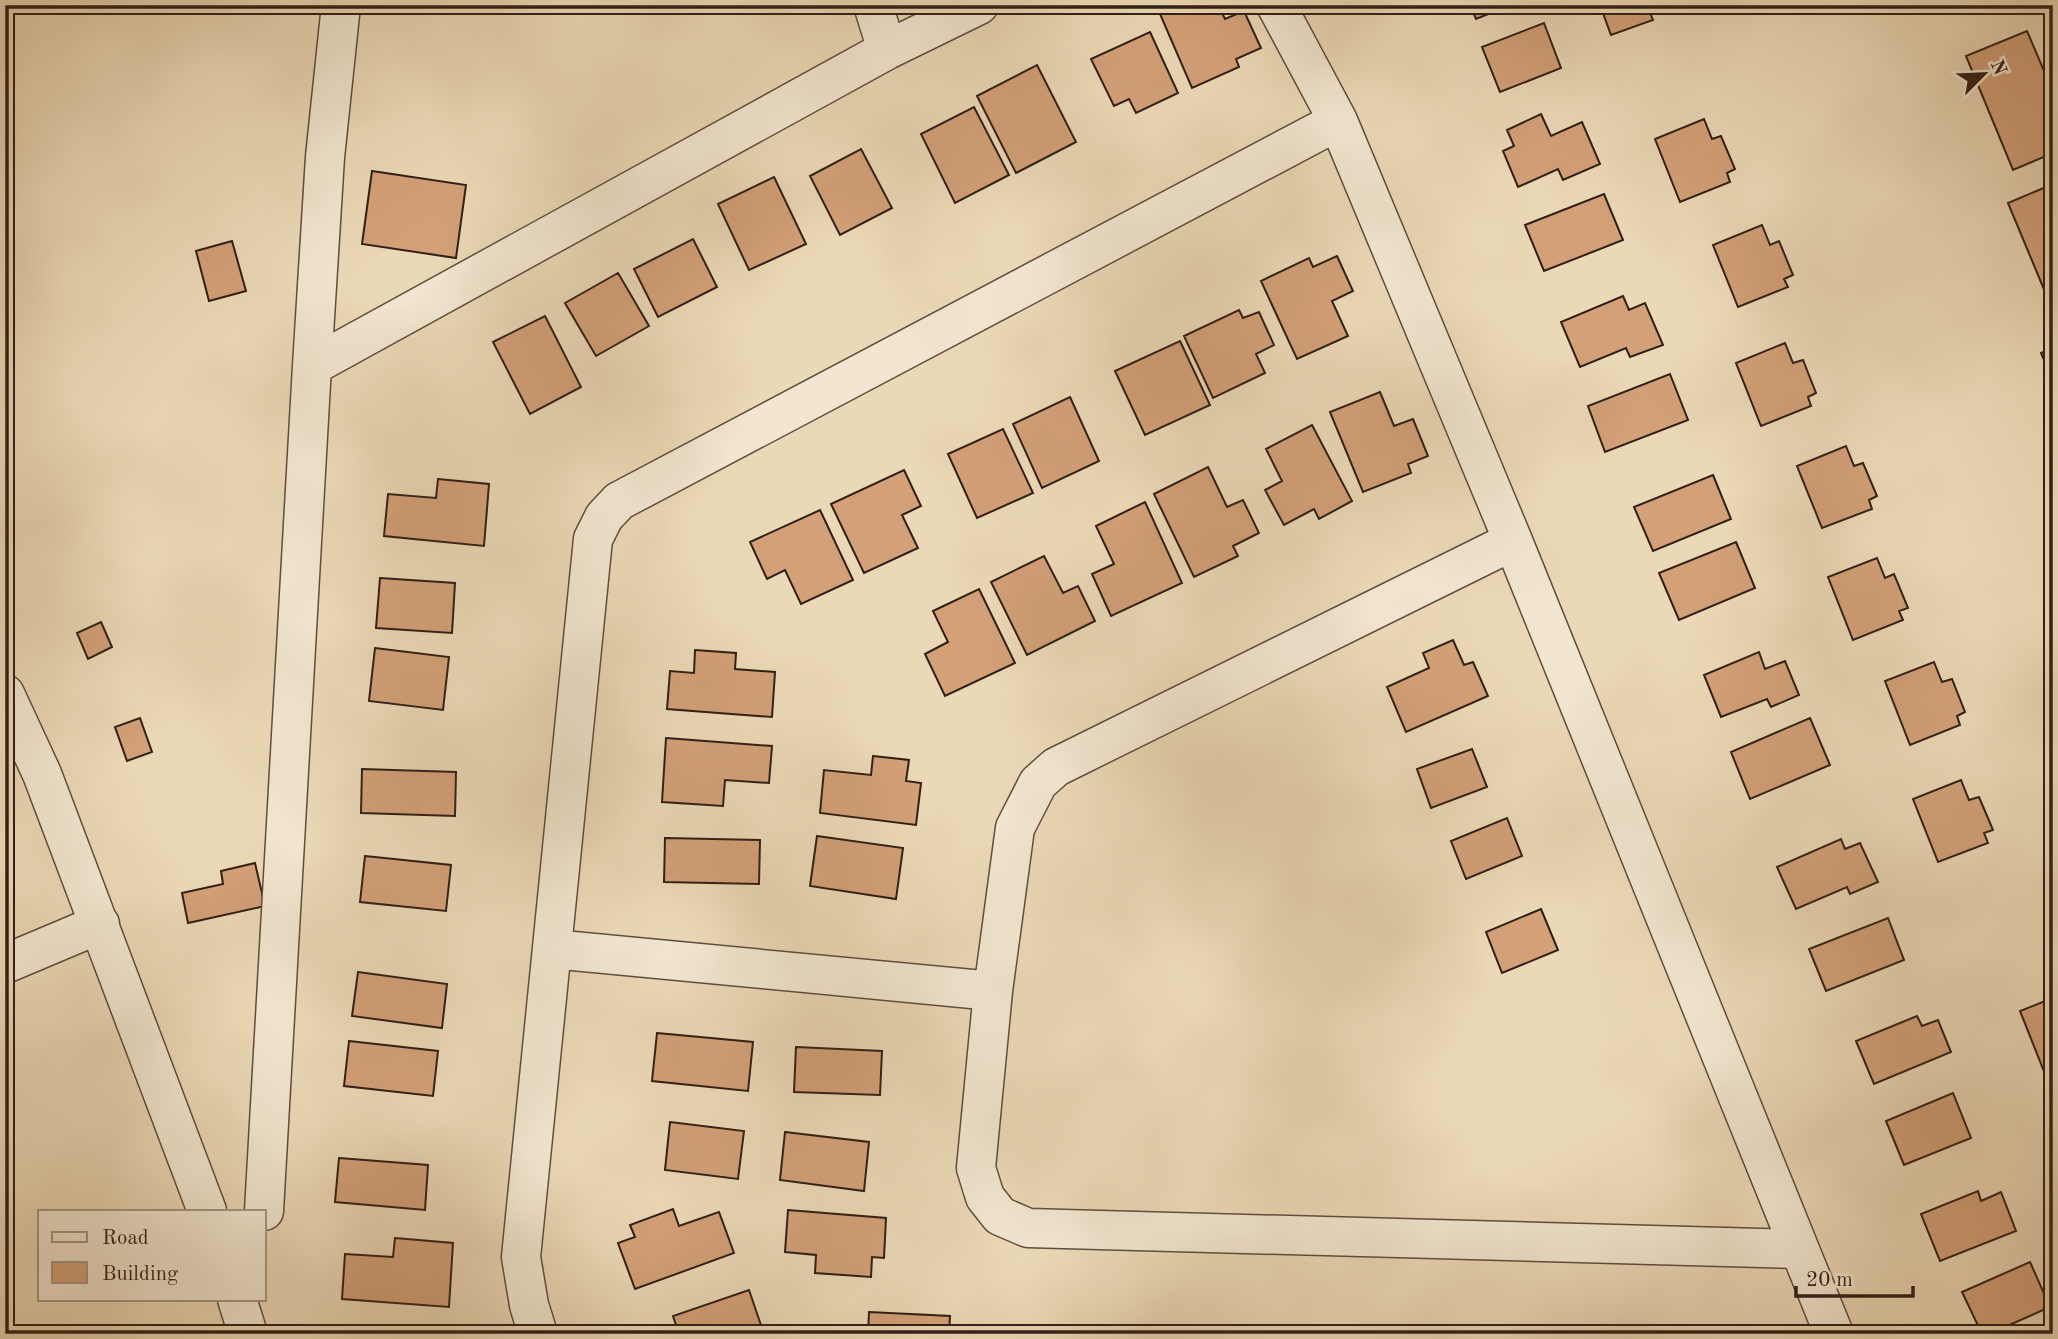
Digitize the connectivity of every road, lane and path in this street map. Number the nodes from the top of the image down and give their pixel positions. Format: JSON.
{"nodes":[{"id":1,"x":341,"y":5,"type":"edge"},
{"id":2,"x":873,"y":5,"type":"edge"},
{"id":3,"x":979,"y":5,"type":"edge"},
{"id":4,"x":1276,"y":5,"type":"edge"},
{"id":5,"x":887,"y":50,"type":"junction"},
{"id":6,"x":1338,"y":121,"type":"junction"},
{"id":7,"x":312,"y":366,"type":"junction"},
{"id":8,"x":1513,"y":541,"type":"junction"},
{"id":9,"x":5,"y":694,"type":"edge"},
{"id":10,"x":100,"y":924,"type":"junction"},
{"id":11,"x":552,"y":949,"type":"junction"},
{"id":12,"x":5,"y":964,"type":"edge"},
{"id":13,"x":993,"y":990,"type":"junction"},
{"id":14,"x":207,"y":1210,"type":"edge"},
{"id":15,"x":264,"y":1210,"type":"edge"},
{"id":16,"x":1799,"y":1249,"type":"junction"},
{"id":17,"x":237,"y":1300,"type":"edge"},
{"id":18,"x":259,"y":1300,"type":"edge"},
{"id":19,"x":248,"y":1334,"type":"edge"},
{"id":20,"x":257,"y":1334,"type":"edge"},
{"id":21,"x":538,"y":1334,"type":"edge"},
{"id":22,"x":1834,"y":1334,"type":"edge"}],
"edges":[{"from":1,"to":7,"type":"street"},
{"from":2,"to":5,"type":"street"},
{"from":3,"to":5,"type":"street"},
{"from":4,"to":6,"type":"street"},
{"from":5,"to":7,"type":"street"},
{"from":6,"to":8,"type":"street"},
{"from":6,"to":11,"type":"street"},
{"from":7,"to":15,"type":"street"},
{"from":8,"to":13,"type":"street"},
{"from":8,"to":16,"type":"street"},
{"from":9,"to":10,"type":"street"},
{"from":10,"to":12,"type":"street"},
{"from":10,"to":14,"type":"street"},
{"from":11,"to":13,"type":"street"},
{"from":11,"to":21,"type":"street"},
{"from":13,"to":16,"type":"street"},
{"from":16,"to":22,"type":"street"},
{"from":17,"to":19,"type":"street"},
{"from":18,"to":20,"type":"street"}]}
